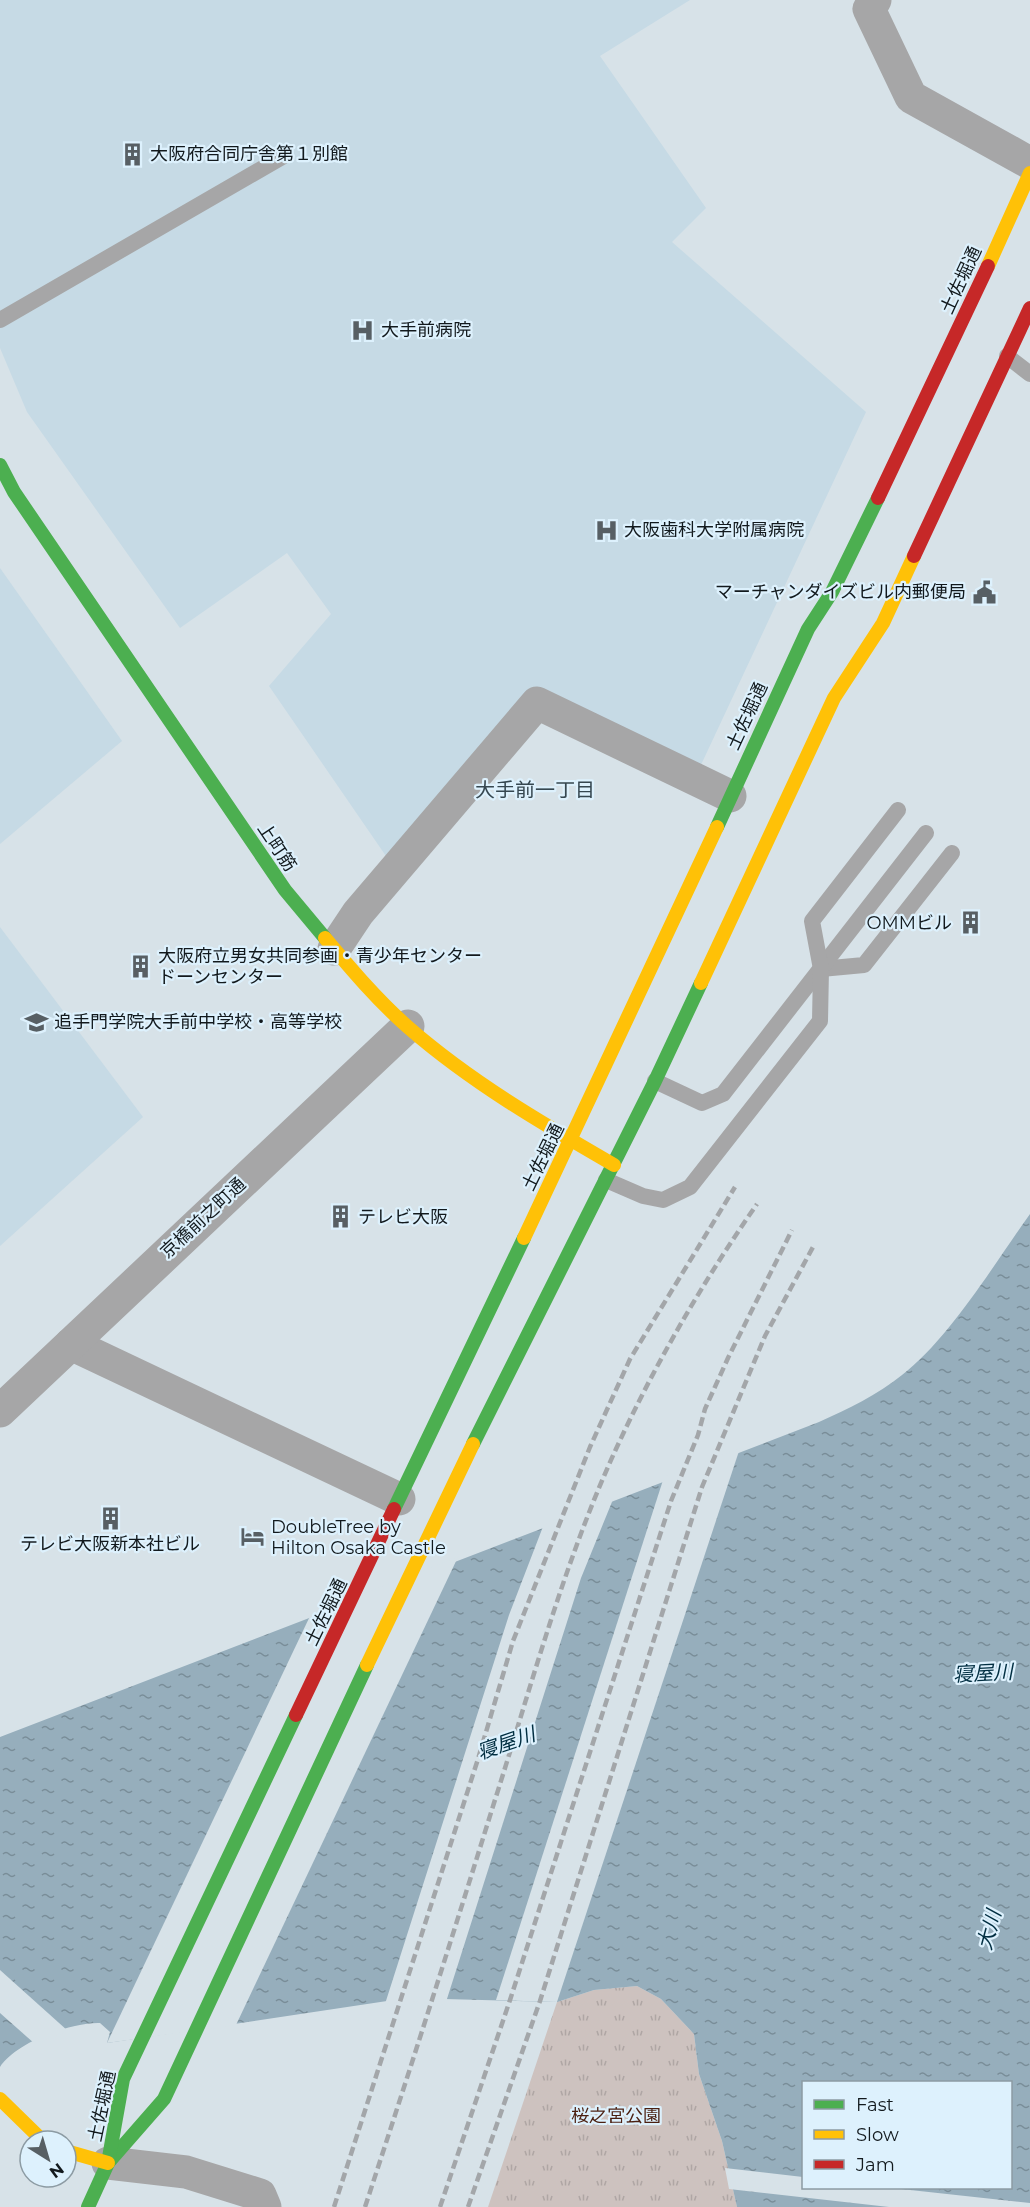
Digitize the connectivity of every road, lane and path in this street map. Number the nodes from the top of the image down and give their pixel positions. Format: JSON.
{"nodes":[{"id":1,"x":875,"y":0,"type":"edge"},
{"id":2,"x":282,"y":157,"type":"dead end"},
{"id":3,"x":1030,"y":163,"type":"edge"},
{"id":4,"x":1030,"y":173,"type":"edge"},
{"id":5,"x":1030,"y":308,"type":"edge"},
{"id":6,"x":0,"y":320,"type":"edge"},
{"id":7,"x":1007,"y":356,"type":"junction"},
{"id":8,"x":1030,"y":374,"type":"edge"},
{"id":9,"x":0,"y":465,"type":"edge"},
{"id":10,"x":730,"y":796,"type":"junction"},
{"id":11,"x":898,"y":810,"type":"dead end"},
{"id":12,"x":926,"y":833,"type":"dead end"},
{"id":13,"x":952,"y":853,"type":"dead end"},
{"id":14,"x":334,"y":949,"type":"junction"},
{"id":15,"x":821,"y":969,"type":"junction"},
{"id":16,"x":408,"y":1026,"type":"junction"},
{"id":17,"x":654,"y":1081,"type":"junction"},
{"id":18,"x":571,"y":1140,"type":"junction"},
{"id":19,"x":610,"y":1173,"type":"junction"},
{"id":20,"x":70,"y":1344,"type":"junction"},
{"id":21,"x":0,"y":1412,"type":"edge"},
{"id":22,"x":399,"y":1499,"type":"junction"},
{"id":23,"x":0,"y":2099,"type":"edge"},
{"id":24,"x":30,"y":2129,"type":"edge"},
{"id":25,"x":78,"y":2154,"type":"edge"},
{"id":26,"x":108,"y":2163,"type":"junction"},
{"id":27,"x":88,"y":2207,"type":"edge"},
{"id":28,"x":265,"y":2207,"type":"edge"}],
"edges":[{"from":1,"to":3,"type":"street"},
{"from":2,"to":6,"type":"lane"},
{"from":4,"to":10,"type":"main road","name":"土佐堀通"},
{"from":5,"to":7,"type":"main road","name":"土佐堀通"},
{"from":7,"to":8,"type":"lane"},
{"from":7,"to":17,"type":"main road","name":"土佐堀通"},
{"from":9,"to":14,"type":"main road","name":"上町筋"},
{"from":10,"to":14,"type":"street"},
{"from":10,"to":18,"type":"main road","name":"土佐堀通"},
{"from":11,"to":15,"type":"lane"},
{"from":12,"to":15,"type":"lane"},
{"from":13,"to":15,"type":"lane"},
{"from":14,"to":16,"type":"main road","name":"上町筋"},
{"from":15,"to":17,"type":"lane"},
{"from":15,"to":19,"type":"lane"},
{"from":16,"to":18,"type":"main road","name":"上町筋"},
{"from":16,"to":20,"type":"street","name":"京橋前之町通"},
{"from":17,"to":19,"type":"main road","name":"土佐堀通"},
{"from":18,"to":19,"type":"main road","name":"上町筋"},
{"from":18,"to":22,"type":"main road","name":"土佐堀通"},
{"from":19,"to":26,"type":"main road","name":"土佐堀通"},
{"from":20,"to":21,"type":"street","name":"京橋前之町通"},
{"from":20,"to":22,"type":"street"},
{"from":22,"to":26,"type":"main road","name":"土佐堀通"},
{"from":23,"to":24,"type":"main road"},
{"from":25,"to":26,"type":"main road"},
{"from":26,"to":27,"type":"main road","name":"土佐堀通"},
{"from":26,"to":28,"type":"street"}]}
